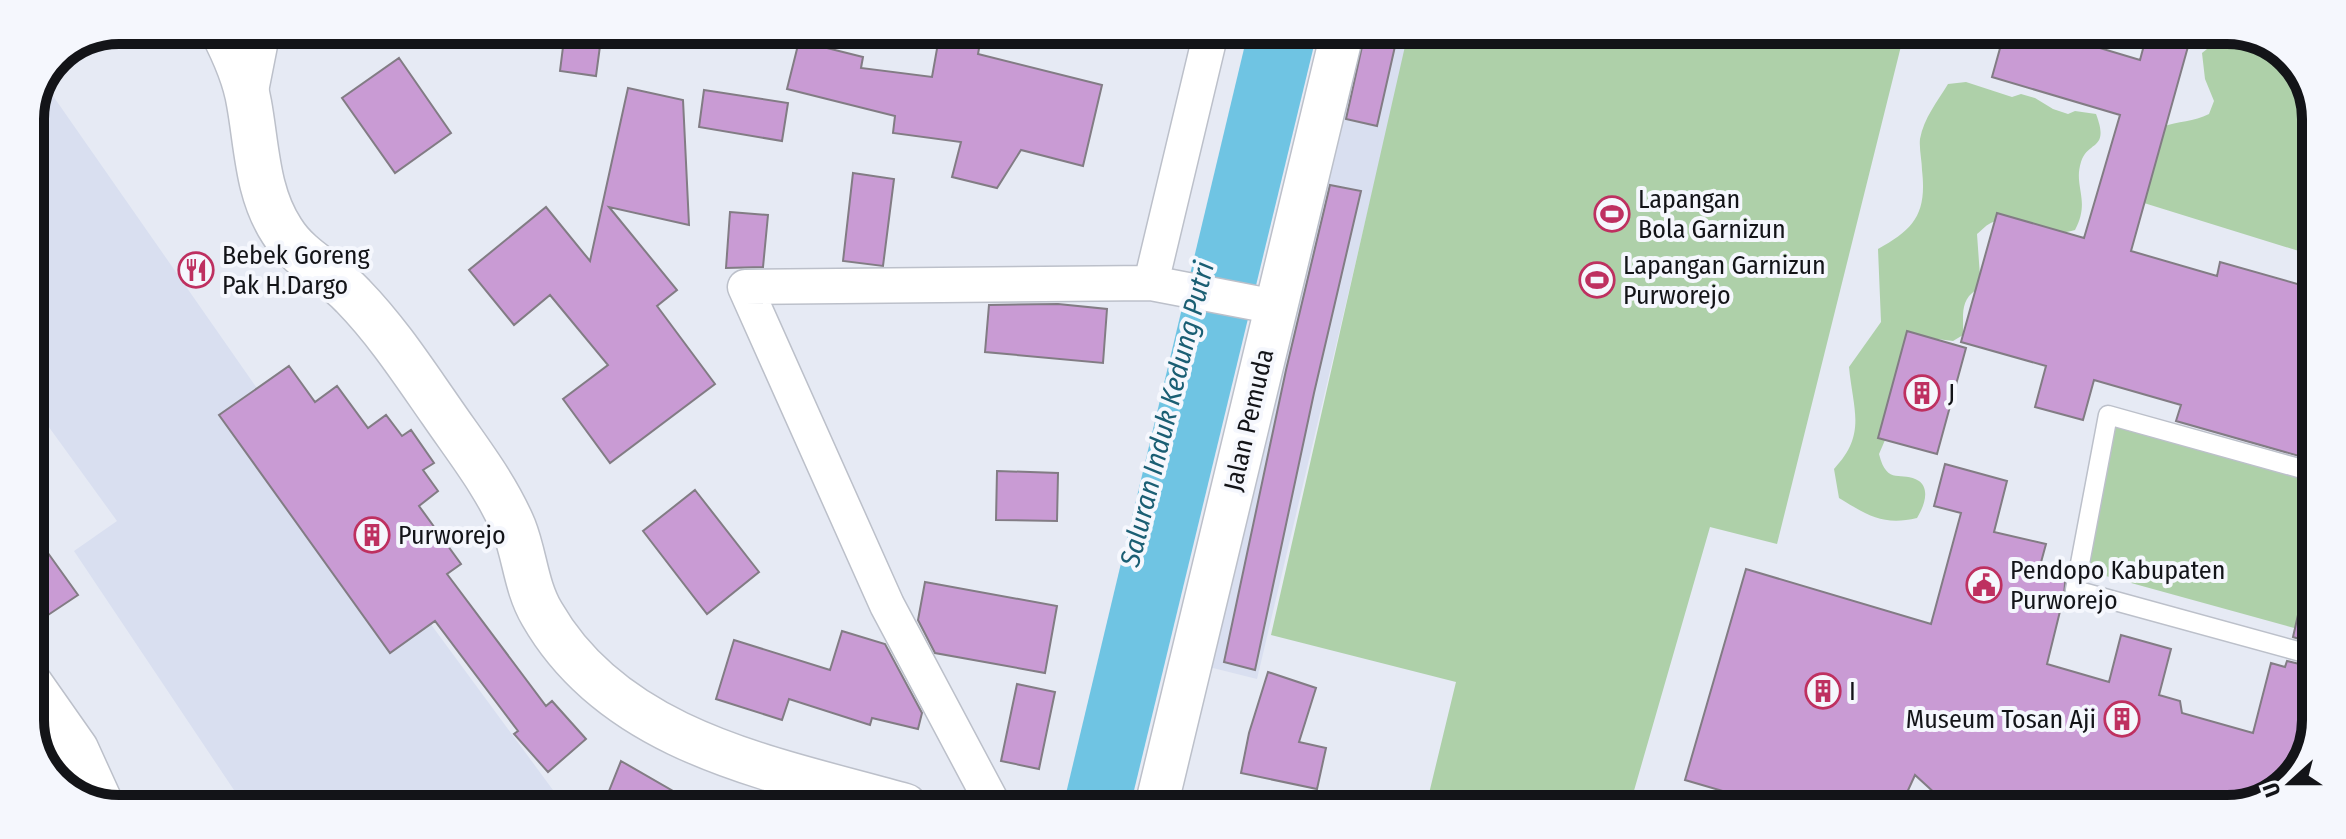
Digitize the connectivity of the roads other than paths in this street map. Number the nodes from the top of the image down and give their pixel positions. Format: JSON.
{"nodes":[{"id":1,"x":230,"y":44,"type":"edge"},
{"id":2,"x":260,"y":44,"type":"edge"},
{"id":3,"x":1209,"y":44,"type":"edge"},
{"id":4,"x":1339,"y":44,"type":"edge"},
{"id":5,"x":249,"y":102,"type":"junction"},
{"id":6,"x":1162,"y":285,"type":"junction"},
{"id":7,"x":1266,"y":305,"type":"junction"},
{"id":8,"x":2302,"y":469,"type":"edge"},
{"id":9,"x":2302,"y":652,"type":"edge"},
{"id":10,"x":44,"y":702,"type":"edge"},
{"id":11,"x":96,"y":791,"type":"edge"},
{"id":12,"x":865,"y":795,"type":"edge"},
{"id":13,"x":988,"y":795,"type":"edge"},
{"id":14,"x":1159,"y":795,"type":"edge"}],
"edges":[{"from":1,"to":5,"type":"main road"},
{"from":2,"to":5,"type":"street"},
{"from":3,"to":6,"type":"street"},
{"from":4,"to":7,"type":"street","name":"Jalan Pemuda"},
{"from":5,"to":12,"type":"main road"},
{"from":6,"to":7,"type":"street"},
{"from":6,"to":13,"type":"street"},
{"from":7,"to":14,"type":"street","name":"Jalan Pemuda"},
{"from":8,"to":9,"type":"lane"},
{"from":10,"to":11,"type":"street"}]}
